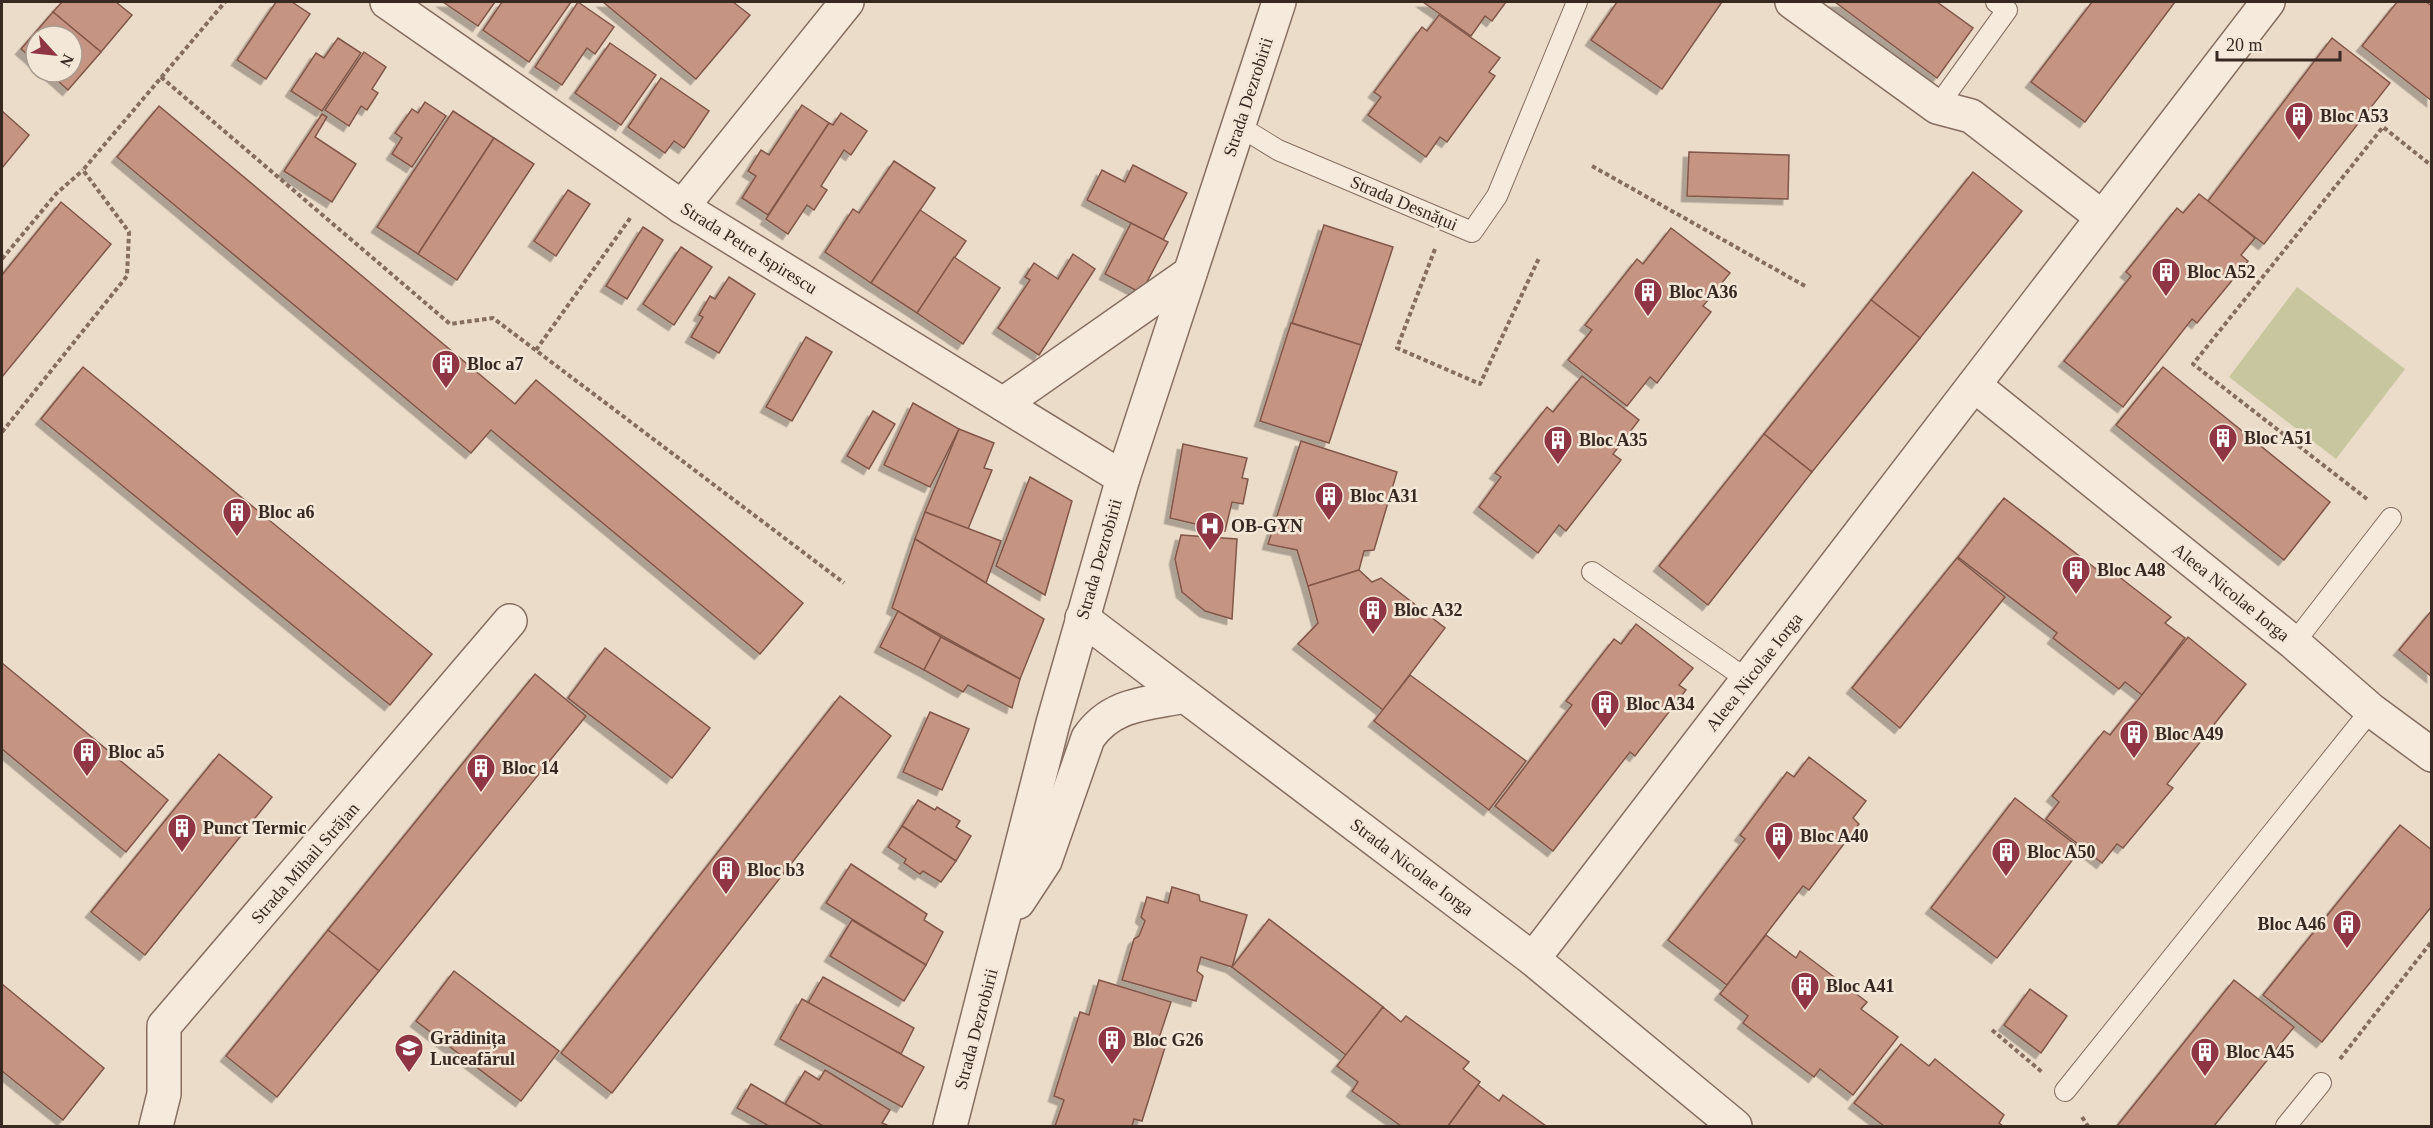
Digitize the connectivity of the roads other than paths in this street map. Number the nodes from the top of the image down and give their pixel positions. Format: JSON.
{"nodes":[{"id":1,"x":387,"y":2,"type":"edge"},
{"id":2,"x":848,"y":2,"type":"edge"},
{"id":3,"x":1279,"y":2,"type":"edge"},
{"id":4,"x":1577,"y":2,"type":"edge"},
{"id":5,"x":1792,"y":2,"type":"edge"},
{"id":6,"x":1996,"y":2,"type":"edge"},
{"id":7,"x":2268,"y":2,"type":"edge"},
{"id":8,"x":1937,"y":107,"type":"junction"},
{"id":9,"x":1239,"y":126,"type":"junction"},
{"id":10,"x":682,"y":207,"type":"junction"},
{"id":11,"x":2102,"y":217,"type":"junction"},
{"id":12,"x":1190,"y":273,"type":"junction"},
{"id":13,"x":1974,"y":385,"type":"junction"},
{"id":14,"x":1003,"y":404,"type":"junction"},
{"id":15,"x":1123,"y":478,"type":"junction"},
{"id":16,"x":2391,"y":518,"type":"road end"},
{"id":17,"x":1592,"y":572,"type":"dead end"},
{"id":18,"x":1082,"y":618,"type":"junction"},
{"id":19,"x":510,"y":621,"type":"dead end"},
{"id":20,"x":2294,"y":643,"type":"junction"},
{"id":21,"x":1748,"y":680,"type":"junction"},
{"id":22,"x":1185,"y":696,"type":"junction"},
{"id":23,"x":2371,"y":710,"type":"junction"},
{"id":24,"x":2432,"y":755,"type":"edge"},
{"id":25,"x":1004,"y":923,"type":"junction"},
{"id":26,"x":1533,"y":959,"type":"junction"},
{"id":27,"x":2321,"y":1083,"type":"road end"},
{"id":28,"x":2065,"y":1091,"type":"road end"},
{"id":29,"x":156,"y":1126,"type":"edge"},
{"id":30,"x":950,"y":1126,"type":"edge"},
{"id":31,"x":1735,"y":1126,"type":"edge"},
{"id":32,"x":2286,"y":1126,"type":"edge"}],
"edges":[{"from":1,"to":10,"type":"street","name":"Strada Petre Ispirescu"},
{"from":2,"to":10,"type":"street"},
{"from":3,"to":9,"type":"street","name":"Strada Dezrobirii"},
{"from":4,"to":9,"type":"lane","name":"Strada Desnățui"},
{"from":5,"to":8,"type":"street"},
{"from":6,"to":8,"type":"lane"},
{"from":7,"to":11,"type":"street","name":"Aleea Nicolae Iorga"},
{"from":8,"to":11,"type":"street"},
{"from":9,"to":12,"type":"street","name":"Strada Dezrobirii"},
{"from":10,"to":14,"type":"street","name":"Strada Petre Ispirescu"},
{"from":11,"to":13,"type":"street","name":"Aleea Nicolae Iorga"},
{"from":12,"to":14,"type":"street"},
{"from":12,"to":15,"type":"street","name":"Strada Dezrobirii"},
{"from":13,"to":20,"type":"street","name":"Aleea Nicolae Iorga"},
{"from":13,"to":21,"type":"street","name":"Aleea Nicolae Iorga"},
{"from":14,"to":15,"type":"street","name":"Strada Petre Ispirescu"},
{"from":15,"to":18,"type":"street","name":"Strada Dezrobirii"},
{"from":16,"to":20,"type":"lane"},
{"from":17,"to":21,"type":"lane"},
{"from":18,"to":22,"type":"street","name":"Strada Nicolae Iorga"},
{"from":18,"to":25,"type":"street","name":"Strada Dezrobirii"},
{"from":19,"to":29,"type":"street","name":"Strada Mihail Străjan"},
{"from":20,"to":23,"type":"street","name":"Aleea Nicolae Iorga"},
{"from":21,"to":26,"type":"street","name":"Aleea Nicolae Iorga"},
{"from":22,"to":25,"type":"street"},
{"from":22,"to":26,"type":"street","name":"Strada Nicolae Iorga"},
{"from":23,"to":24,"type":"street","name":"Aleea Nicolae Iorga"},
{"from":23,"to":28,"type":"lane"},
{"from":25,"to":30,"type":"street","name":"Strada Dezrobirii"},
{"from":26,"to":31,"type":"street","name":"Strada Nicolae Iorga"},
{"from":27,"to":32,"type":"lane"}]}
